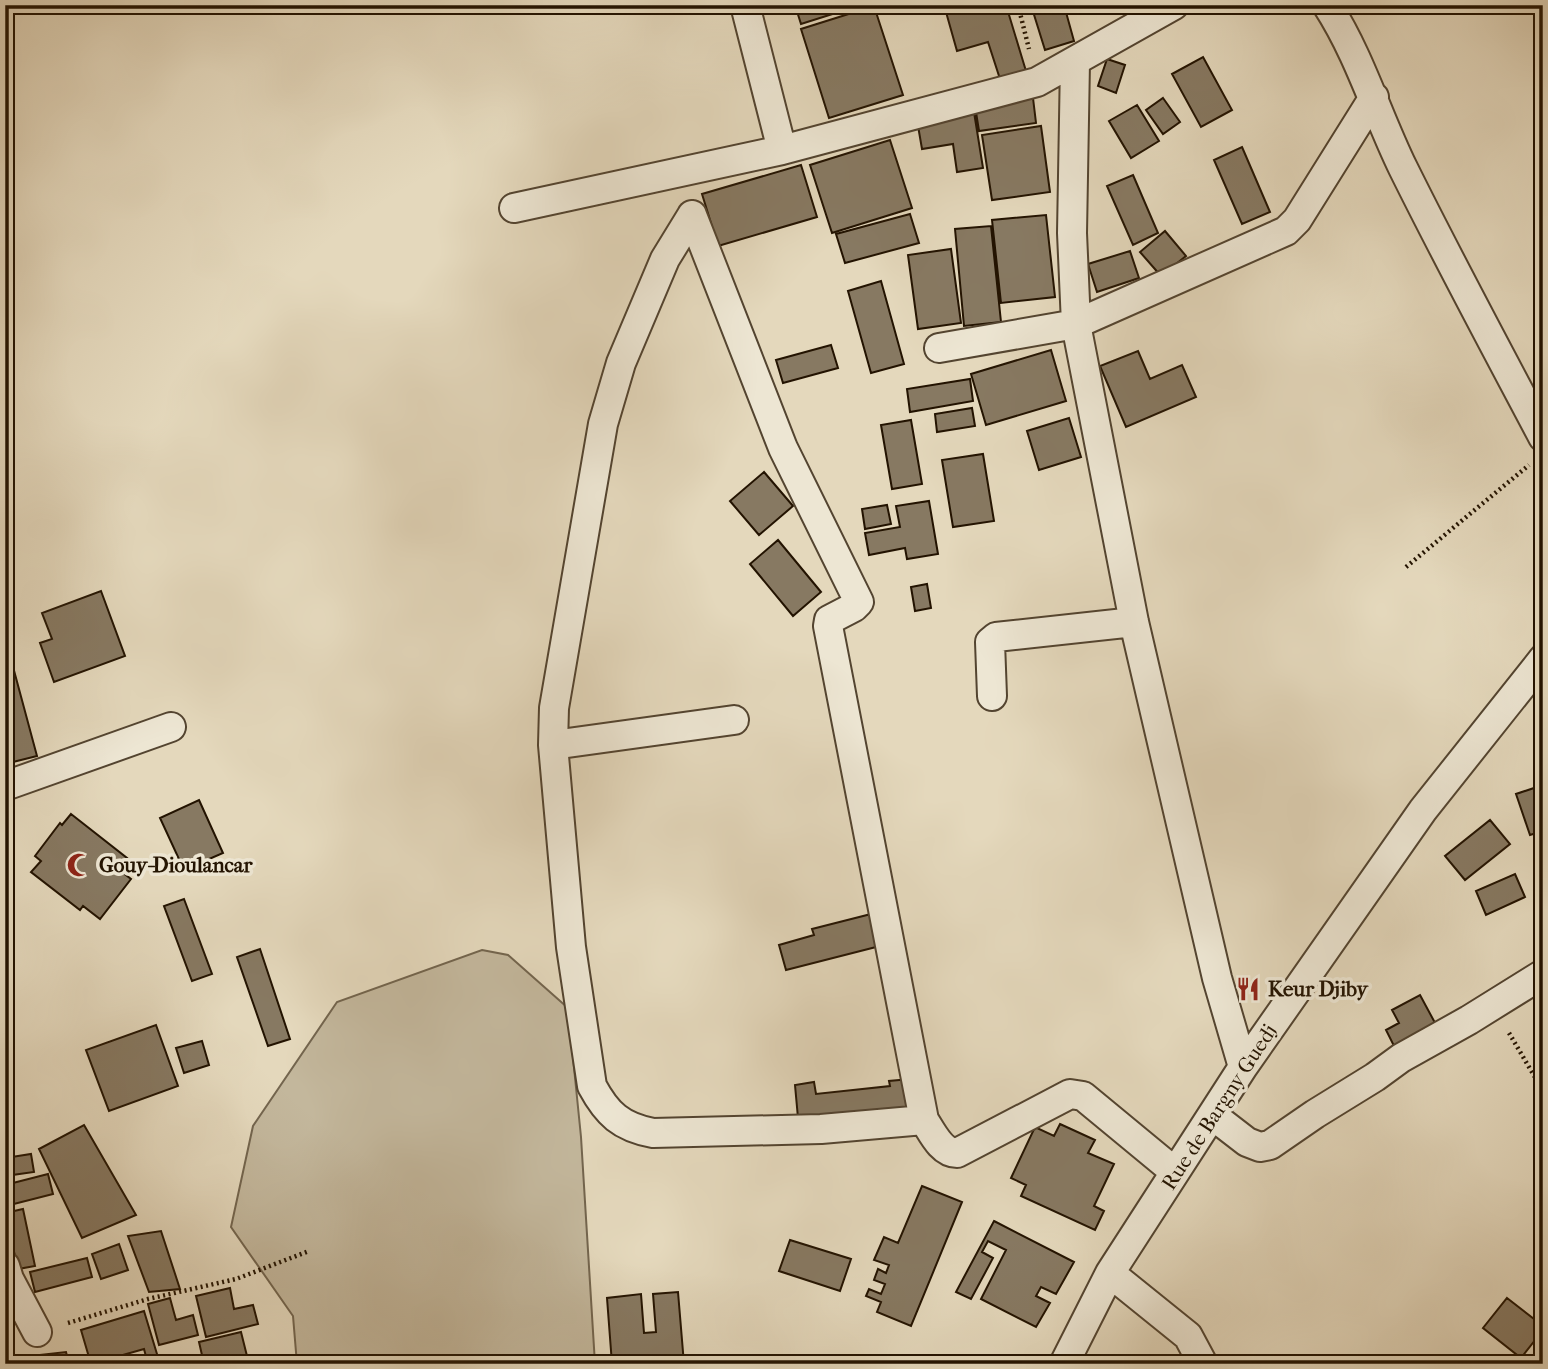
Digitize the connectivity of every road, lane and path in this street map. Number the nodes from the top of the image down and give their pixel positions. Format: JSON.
{"nodes":[{"id":1,"x":745,"y":5,"type":"edge"},
{"id":2,"x":1018,"y":5,"type":"edge"},
{"id":3,"x":1174,"y":5,"type":"edge"},
{"id":4,"x":1327,"y":5,"type":"edge"},
{"id":5,"x":1074,"y":62,"type":"junction"},
{"id":6,"x":1037,"y":82,"type":"junction"},
{"id":7,"x":1374,"y":97,"type":"junction"},
{"id":8,"x":782,"y":150,"type":"junction"},
{"id":9,"x":514,"y":208,"type":"dead end"},
{"id":10,"x":1076,"y":324,"type":"junction"},
{"id":11,"x":939,"y":348,"type":"dead end"},
{"id":12,"x":1538,"y":450,"type":"edge"},
{"id":13,"x":1406,"y":567,"type":"dead end"},
{"id":14,"x":1134,"y":622,"type":"junction"},
{"id":15,"x":1543,"y":659,"type":"edge"},
{"id":16,"x":992,"y":695,"type":"dead end"},
{"id":17,"x":734,"y":720,"type":"dead end"},
{"id":18,"x":171,"y":727,"type":"dead end"},
{"id":19,"x":553,"y":745,"type":"junction"},
{"id":20,"x":5,"y":786,"type":"edge"},
{"id":21,"x":1543,"y":975,"type":"edge"},
{"id":22,"x":1493,"y":1005,"type":"junction"},
{"id":23,"x":1243,"y":1067,"type":"junction"},
{"id":24,"x":1543,"y":1091,"type":"edge"},
{"id":25,"x":1212,"y":1115,"type":"junction"},
{"id":26,"x":924,"y":1120,"type":"junction"},
{"id":27,"x":1175,"y":1172,"type":"junction"},
{"id":28,"x":309,"y":1251,"type":"dead end"},
{"id":29,"x":5,"y":1266,"type":"edge"},
{"id":30,"x":1111,"y":1273,"type":"junction"},
{"id":31,"x":37,"y":1332,"type":"joint"},
{"id":32,"x":1063,"y":1364,"type":"edge"},
{"id":33,"x":1203,"y":1364,"type":"edge"}],
"edges":[{"from":1,"to":8,"type":"street"},
{"from":2,"to":6,"type":"path"},
{"from":3,"to":5,"type":"street"},
{"from":4,"to":7,"type":"street"},
{"from":5,"to":6,"type":"street"},
{"from":5,"to":10,"type":"street"},
{"from":6,"to":8,"type":"street"},
{"from":7,"to":10,"type":"street"},
{"from":7,"to":12,"type":"street"},
{"from":8,"to":9,"type":"street"},
{"from":10,"to":11,"type":"street"},
{"from":10,"to":14,"type":"street"},
{"from":12,"to":13,"type":"path"},
{"from":14,"to":16,"type":"street"},
{"from":14,"to":23,"type":"street"},
{"from":15,"to":23,"type":"street","name":"Rue de Bargny Guedj"},
{"from":17,"to":19,"type":"street"},
{"from":18,"to":20,"type":"street"},
{"from":19,"to":26,"type":"street"},
{"from":19,"to":26,"type":"street"},
{"from":21,"to":22,"type":"street"},
{"from":22,"to":24,"type":"path"},
{"from":22,"to":25,"type":"street"},
{"from":23,"to":25,"type":"street","name":"Rue de Bargny Guedj"},
{"from":25,"to":27,"type":"street","name":"Rue de Bargny Guedj"},
{"from":26,"to":27,"type":"street"},
{"from":27,"to":30,"type":"street","name":"Rue de Bargny Guedj"},
{"from":28,"to":31,"type":"path"},
{"from":29,"to":31,"type":"street"},
{"from":30,"to":32,"type":"street","name":"Rue de Bargny Guedj"},
{"from":30,"to":33,"type":"street"}]}
